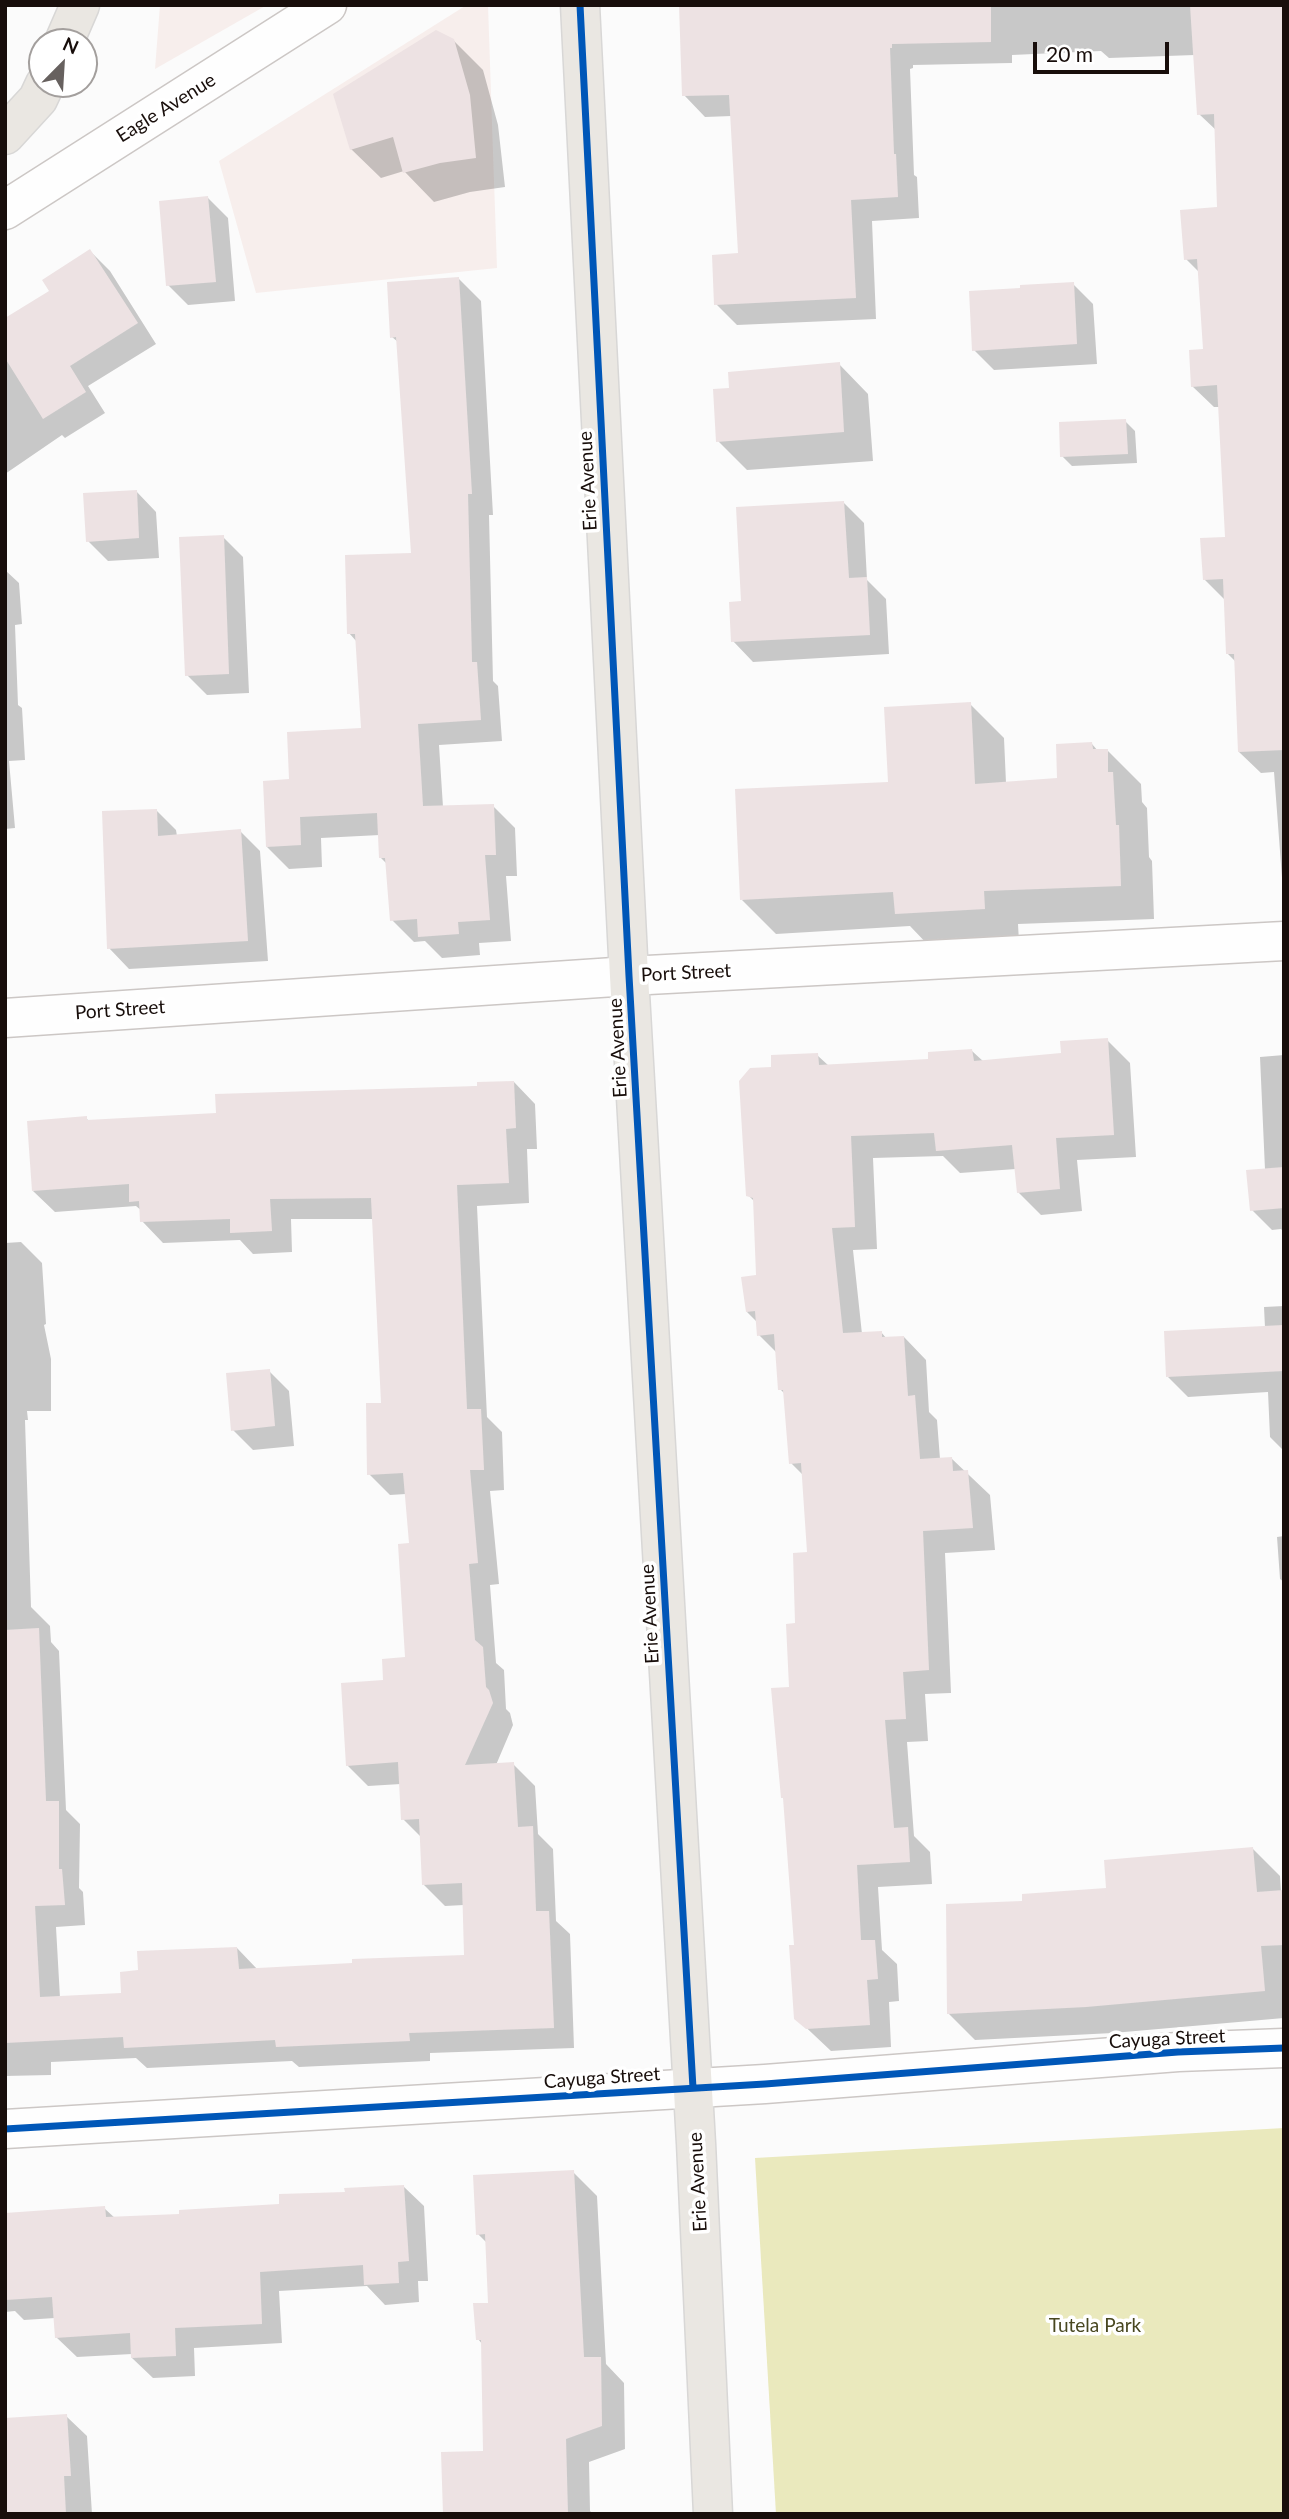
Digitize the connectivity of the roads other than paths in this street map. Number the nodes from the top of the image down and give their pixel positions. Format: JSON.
{"nodes":[{"id":1,"x":80,"y":5,"type":"edge"},
{"id":2,"x":327,"y":5,"type":"edge"},
{"id":3,"x":580,"y":5,"type":"edge"},
{"id":4,"x":70,"y":28,"type":"edge"},
{"id":5,"x":38,"y":98,"type":"edge"},
{"id":6,"x":5,"y":135,"type":"edge"},
{"id":7,"x":5,"y":210,"type":"edge"},
{"id":8,"x":1284,"y":941,"type":"edge"},
{"id":9,"x":629,"y":976,"type":"junction"},
{"id":10,"x":5,"y":1018,"type":"edge"},
{"id":11,"x":1284,"y":2048,"type":"edge"},
{"id":12,"x":693,"y":2088,"type":"junction"},
{"id":13,"x":5,"y":2129,"type":"edge"},
{"id":14,"x":713,"y":2514,"type":"edge"}],
"edges":[{"from":1,"to":4,"type":"main road"},
{"from":2,"to":7,"type":"street","name":"Eagle Avenue"},
{"from":3,"to":9,"type":"main road","name":"Erie Avenue"},
{"from":5,"to":6,"type":"main road"},
{"from":8,"to":9,"type":"street","name":"Port Street"},
{"from":9,"to":10,"type":"street","name":"Port Street"},
{"from":9,"to":12,"type":"main road","name":"Erie Avenue"},
{"from":11,"to":12,"type":"street","name":"Cayuga Street"},
{"from":12,"to":13,"type":"street","name":"Cayuga Street"},
{"from":12,"to":14,"type":"main road","name":"Erie Avenue"}]}
